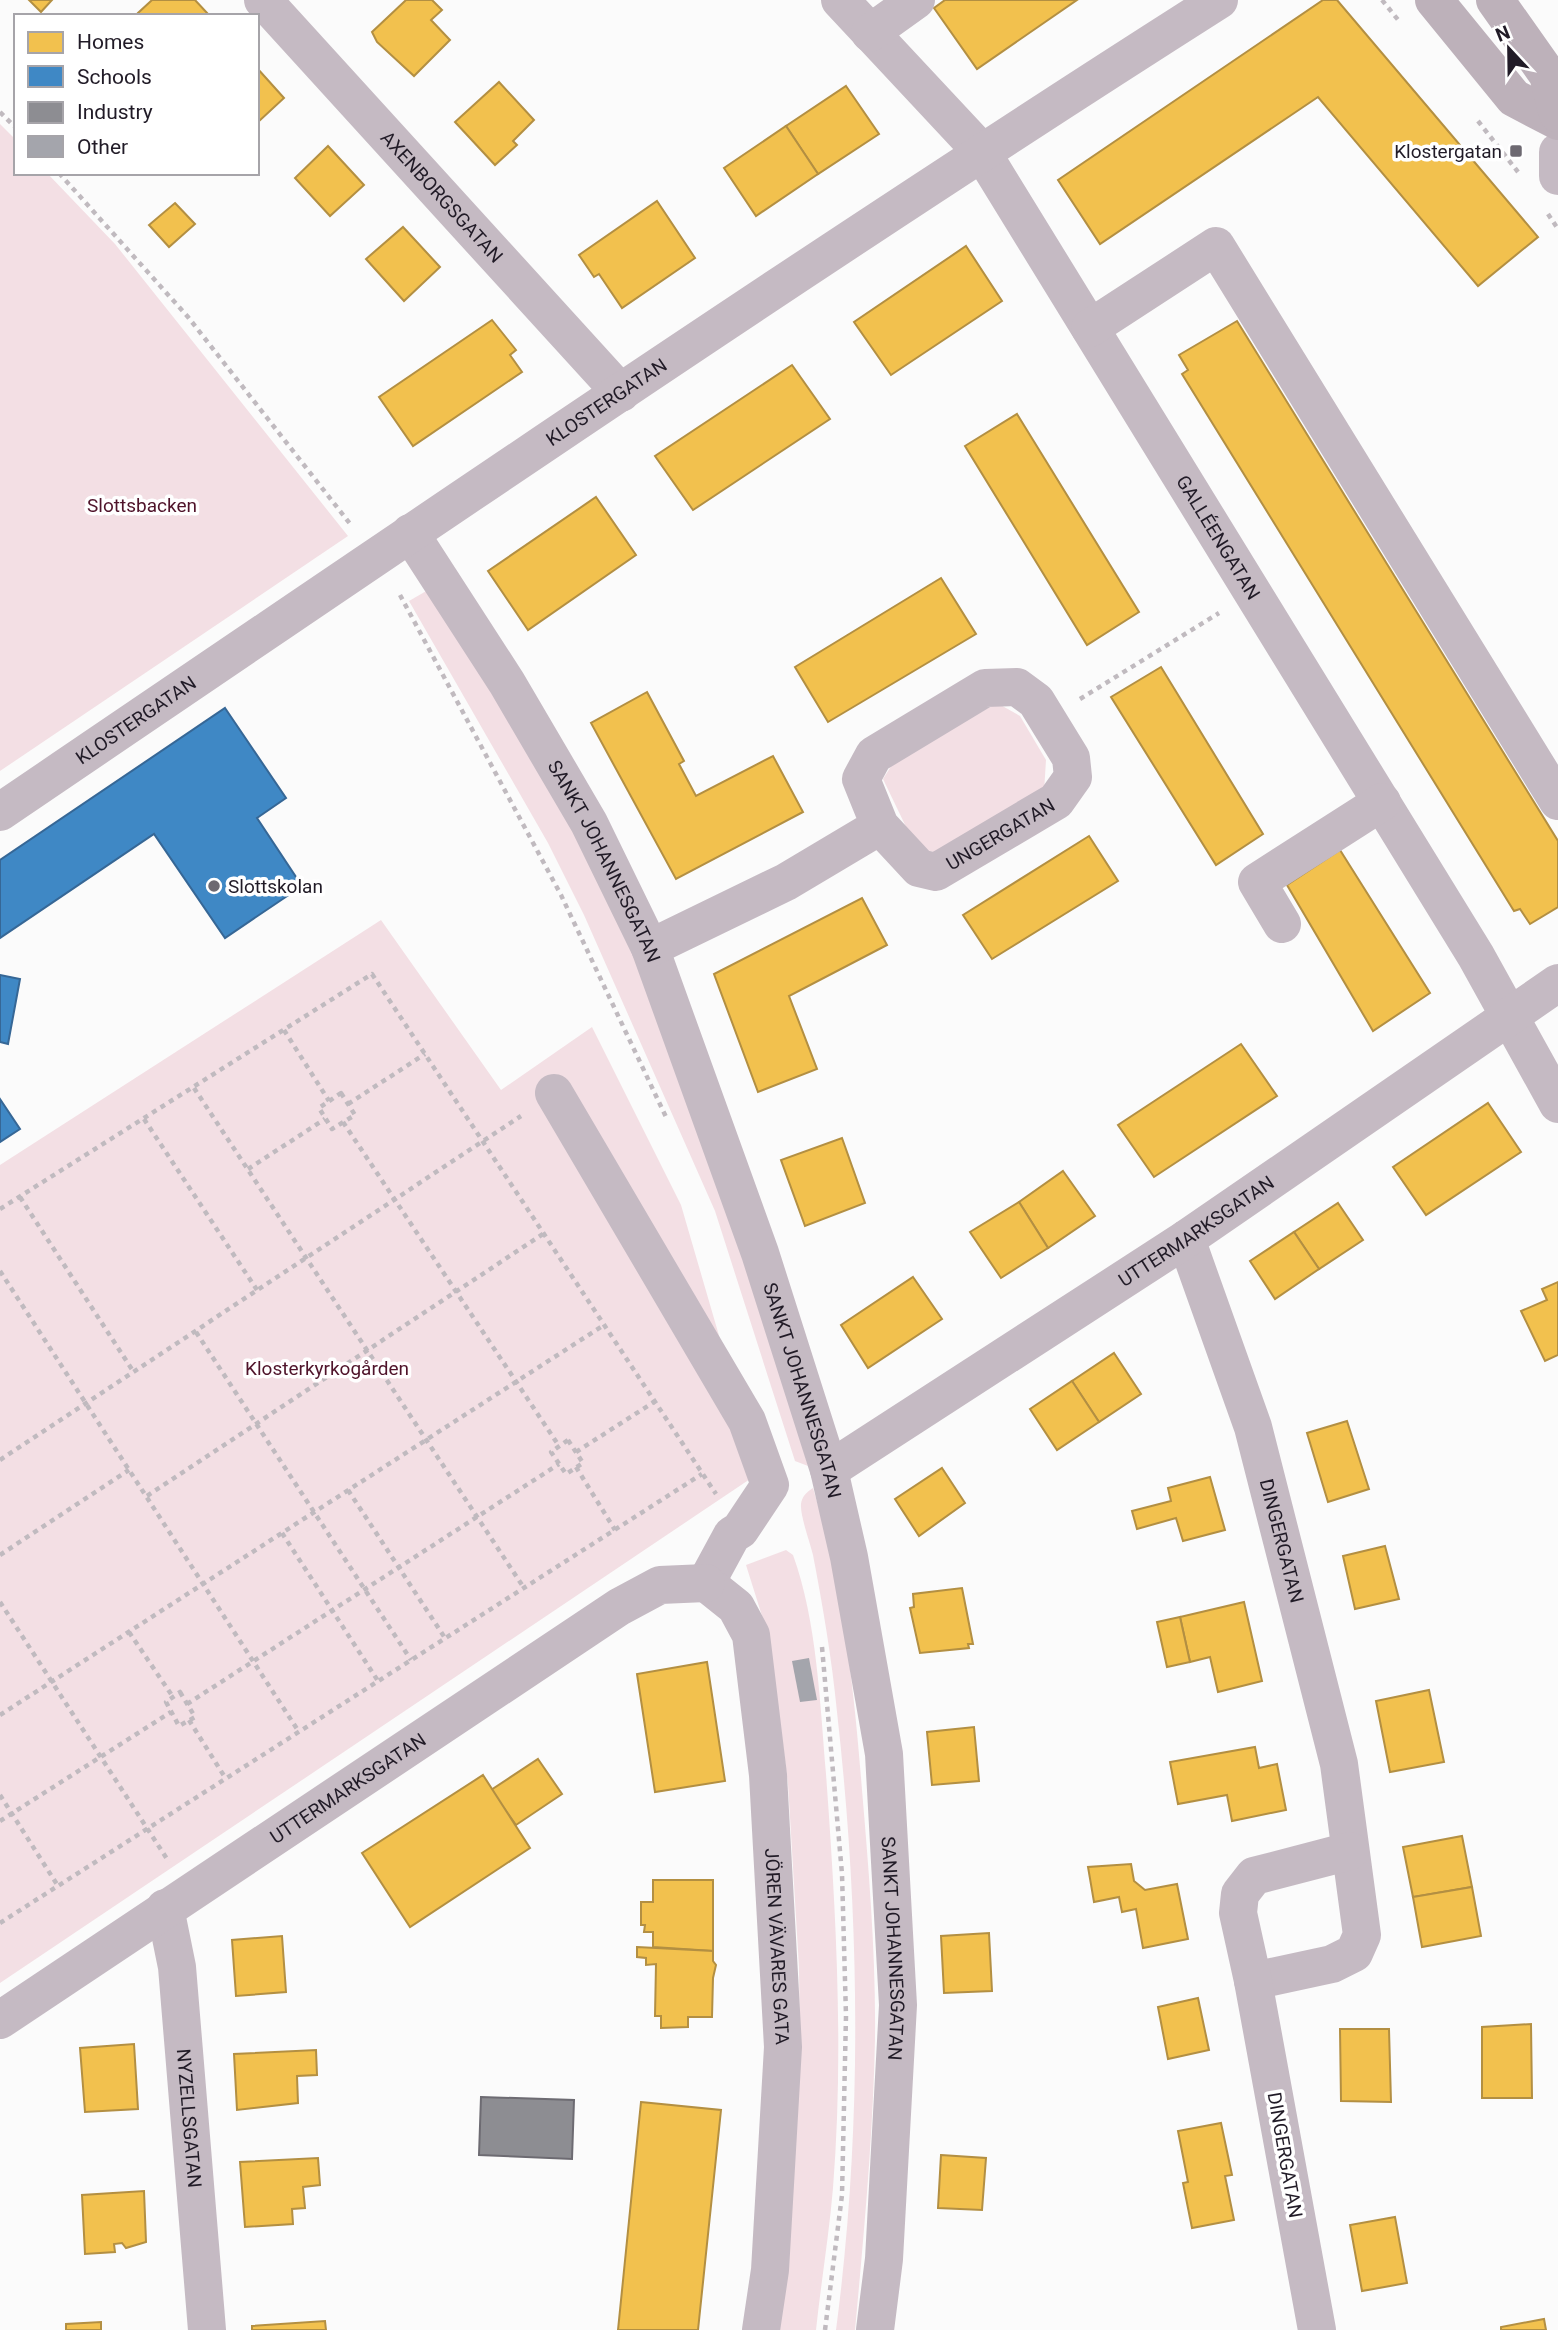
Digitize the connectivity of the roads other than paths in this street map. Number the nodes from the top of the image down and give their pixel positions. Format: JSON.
{"nodes":[{"id":1,"x":263,"y":0,"type":"edge"},
{"id":2,"x":840,"y":0,"type":"edge"},
{"id":3,"x":916,"y":0,"type":"edge"},
{"id":4,"x":1219,"y":0,"type":"edge"},
{"id":5,"x":1434,"y":0,"type":"edge"},
{"id":6,"x":1495,"y":0,"type":"edge"},
{"id":7,"x":870,"y":33,"type":"junction"},
{"id":8,"x":1558,"y":114,"type":"edge"},
{"id":9,"x":1558,"y":121,"type":"edge"},
{"id":10,"x":981,"y":151,"type":"junction"},
{"id":11,"x":1558,"y":152,"type":"edge"},
{"id":12,"x":1543,"y":189,"type":"edge"},
{"id":13,"x":1090,"y":328,"type":"junction"},
{"id":14,"x":621,"y":393,"type":"junction"},
{"id":15,"x":410,"y":533,"type":"junction"},
{"id":16,"x":1558,"y":801,"type":"edge"},
{"id":17,"x":1382,"y":802,"type":"junction"},
{"id":18,"x":0,"y":812,"type":"edge"},
{"id":19,"x":880,"y":826,"type":"junction"},
{"id":20,"x":1282,"y":924,"type":"dead end"},
{"id":21,"x":650,"y":948,"type":"junction"},
{"id":22,"x":1558,"y":983,"type":"edge"},
{"id":23,"x":1509,"y":1016,"type":"junction"},
{"id":24,"x":554,"y":1093,"type":"road end"},
{"id":25,"x":1558,"y":1104,"type":"edge"},
{"id":26,"x":1186,"y":1238,"type":"junction"},
{"id":27,"x":829,"y":1470,"type":"junction"},
{"id":28,"x":706,"y":1583,"type":"junction"},
{"id":29,"x":1350,"y":1851,"type":"junction"},
{"id":30,"x":165,"y":1908,"type":"junction"},
{"id":31,"x":1254,"y":1981,"type":"junction"},
{"id":32,"x":0,"y":2020,"type":"edge"},
{"id":33,"x":207,"y":2330,"type":"edge"},
{"id":34,"x":761,"y":2330,"type":"edge"},
{"id":35,"x":875,"y":2330,"type":"edge"},
{"id":36,"x":1317,"y":2330,"type":"edge"}],
"edges":[{"from":1,"to":14,"type":"street","name":"AXENBORGSGATAN"},
{"from":2,"to":7,"type":"street","name":"GALLÉENGATAN"},
{"from":3,"to":7,"type":"street"},
{"from":4,"to":10,"type":"street","name":"KLOSTERGATAN"},
{"from":5,"to":9,"type":"main road"},
{"from":6,"to":8,"type":"main road"},
{"from":7,"to":10,"type":"street","name":"GALLÉENGATAN"},
{"from":10,"to":13,"type":"street","name":"GALLÉENGATAN"},
{"from":10,"to":14,"type":"street","name":"KLOSTERGATAN"},
{"from":11,"to":12,"type":"street"},
{"from":13,"to":16,"type":"street"},
{"from":13,"to":17,"type":"street","name":"GALLÉENGATAN"},
{"from":14,"to":15,"type":"street","name":"KLOSTERGATAN"},
{"from":15,"to":18,"type":"street","name":"KLOSTERGATAN"},
{"from":15,"to":21,"type":"street","name":"SANKT JOHANNESGATAN"},
{"from":17,"to":20,"type":"street"},
{"from":17,"to":23,"type":"street","name":"GALLÉENGATAN"},
{"from":19,"to":19,"type":"street","name":"UNGERGATAN"},
{"from":19,"to":21,"type":"street"},
{"from":21,"to":27,"type":"street","name":"SANKT JOHANNESGATAN"},
{"from":22,"to":23,"type":"street","name":"UTTERMARKSGATAN"},
{"from":23,"to":25,"type":"street","name":"GALLÉENGATAN"},
{"from":23,"to":26,"type":"street","name":"UTTERMARKSGATAN"},
{"from":24,"to":28,"type":"street"},
{"from":26,"to":27,"type":"street","name":"UTTERMARKSGATAN"},
{"from":26,"to":29,"type":"street","name":"DINGERGATAN"},
{"from":27,"to":35,"type":"street","name":"SANKT JOHANNESGATAN"},
{"from":28,"to":30,"type":"street","name":"UTTERMARKSGATAN"},
{"from":28,"to":34,"type":"street","name":"JÖREN VÄVARES GATA"},
{"from":29,"to":31,"type":"street","name":"DINGERGATAN"},
{"from":29,"to":31,"type":"street","name":"DINGERGATAN"},
{"from":30,"to":32,"type":"street","name":"UTTERMARKSGATAN"},
{"from":30,"to":33,"type":"street","name":"NYZELLSGATAN"},
{"from":31,"to":36,"type":"street","name":"DINGERGATAN"}]}
